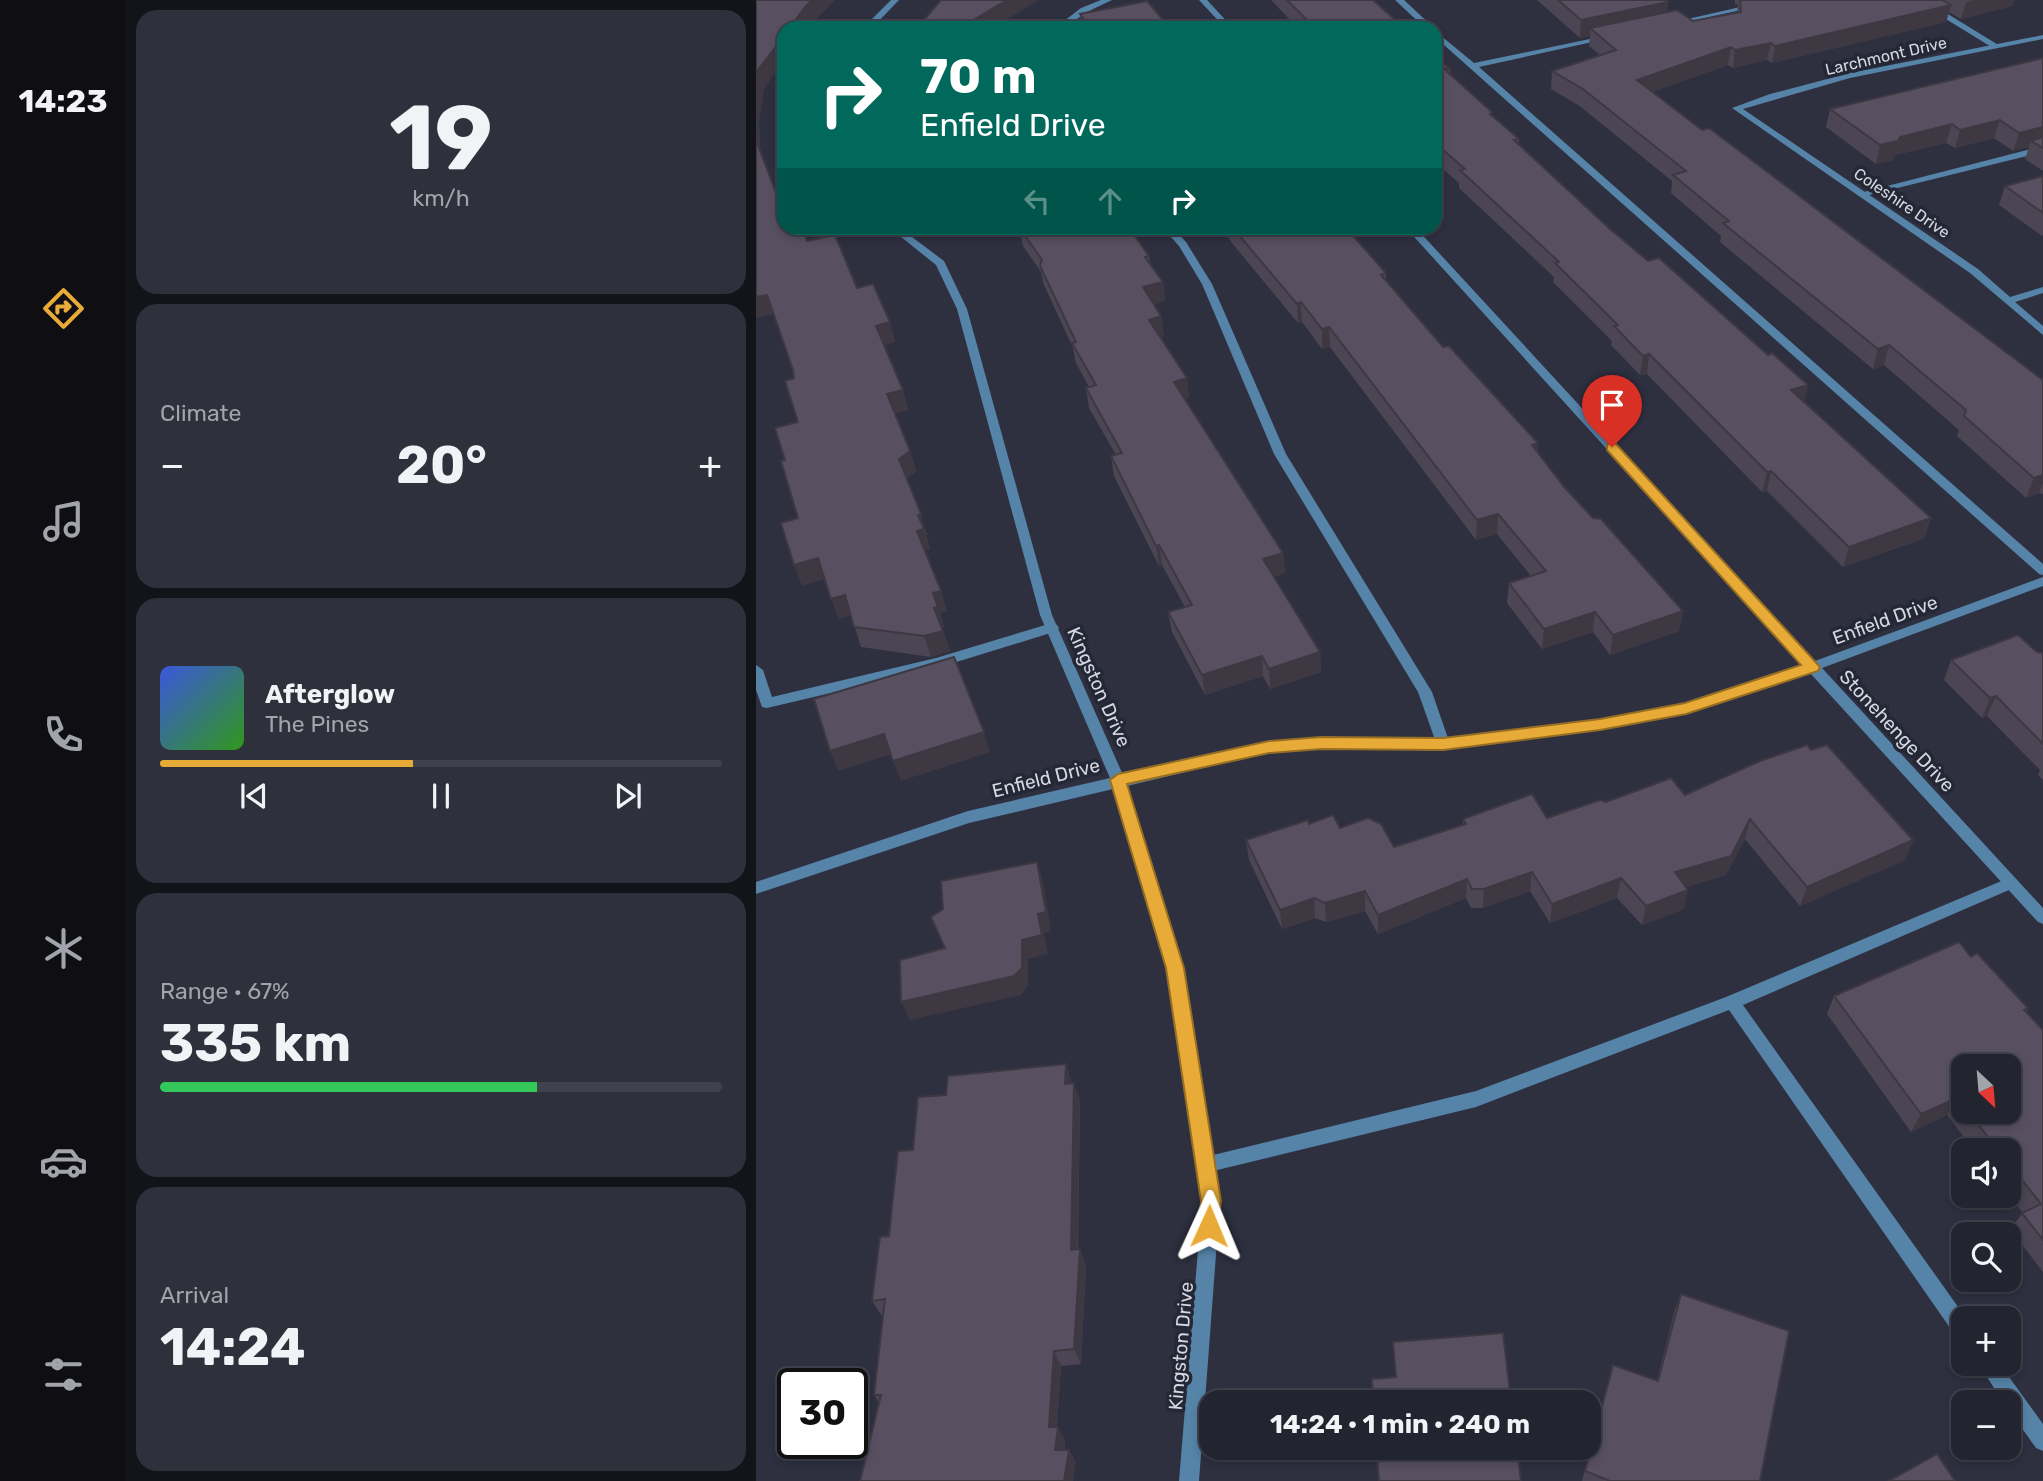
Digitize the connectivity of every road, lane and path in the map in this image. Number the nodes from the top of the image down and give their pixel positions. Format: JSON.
{"nodes":[{"id":1,"x":895,"y":0,"type":"edge"},
{"id":2,"x":1108,"y":0,"type":"edge"},
{"id":3,"x":1203,"y":0,"type":"edge"},
{"id":4,"x":1399,"y":0,"type":"edge"},
{"id":5,"x":1782,"y":0,"type":"edge"},
{"id":6,"x":1919,"y":0,"type":"edge"},
{"id":7,"x":874,"y":21,"type":"edge"},
{"id":8,"x":1069,"y":21,"type":"edge"},
{"id":9,"x":1222,"y":21,"type":"edge"},
{"id":10,"x":1422,"y":21,"type":"edge"},
{"id":11,"x":1661,"y":26,"type":"edge"},
{"id":12,"x":1620,"y":34,"type":"edge"},
{"id":13,"x":2043,"y":37,"type":"edge"},
{"id":14,"x":1442,"y":39,"type":"edge"},
{"id":15,"x":1996,"y":46,"type":"junction"},
{"id":16,"x":1473,"y":66,"type":"junction"},
{"id":17,"x":1736,"y":108,"type":"joint"},
{"id":18,"x":2043,"y":149,"type":"edge"},
{"id":19,"x":1861,"y":194,"type":"junction"},
{"id":20,"x":904,"y":235,"type":"edge"},
{"id":21,"x":1175,"y":235,"type":"edge"},
{"id":22,"x":1417,"y":235,"type":"edge"},
{"id":23,"x":2043,"y":290,"type":"edge"},
{"id":24,"x":2008,"y":301,"type":"junction"},
{"id":25,"x":2043,"y":332,"type":"edge"},
{"id":26,"x":2043,"y":571,"type":"edge"},
{"id":27,"x":2043,"y":581,"type":"edge"},
{"id":28,"x":1052,"y":628,"type":"junction"},
{"id":29,"x":1812,"y":667,"type":"junction"},
{"id":30,"x":756,"y":670,"type":"edge"},
{"id":31,"x":1443,"y":744,"type":"junction"},
{"id":32,"x":1118,"y":780,"type":"junction"},
{"id":33,"x":2011,"y":883,"type":"junction"},
{"id":34,"x":756,"y":888,"type":"edge"},
{"id":35,"x":2043,"y":918,"type":"edge"},
{"id":36,"x":1732,"y":1002,"type":"junction"},
{"id":37,"x":1205,"y":1165,"type":"junction"},
{"id":38,"x":1951,"y":1313,"type":"edge"},
{"id":39,"x":1996,"y":1376,"type":"edge"},
{"id":40,"x":2043,"y":1441,"type":"edge"},
{"id":41,"x":1189,"y":1481,"type":"edge"}],
"edges":[{"from":1,"to":7,"type":"street"},
{"from":2,"to":8,"type":"street"},
{"from":3,"to":9,"type":"street"},
{"from":4,"to":10,"type":"street"},
{"from":5,"to":11,"type":"street"},
{"from":6,"to":15,"type":"street"},
{"from":12,"to":16,"type":"street"},
{"from":13,"to":15,"type":"street","name":"Larchmont Drive"},
{"from":14,"to":16,"type":"street"},
{"from":15,"to":17,"type":"street","name":"Larchmont Drive"},
{"from":16,"to":26,"type":"street"},
{"from":17,"to":19,"type":"street","name":"Coleshire Drive"},
{"from":18,"to":19,"type":"street"},
{"from":19,"to":24,"type":"street","name":"Coleshire Drive"},
{"from":20,"to":28,"type":"street","name":"Kingston Drive"},
{"from":21,"to":31,"type":"street"},
{"from":22,"to":29,"type":"street","name":"Stonehenge Drive"},
{"from":23,"to":24,"type":"street"},
{"from":24,"to":25,"type":"street","name":"Coleshire Drive"},
{"from":27,"to":29,"type":"street","name":"Enfield Drive"},
{"from":28,"to":30,"type":"street"},
{"from":28,"to":32,"type":"street","name":"Kingston Drive"},
{"from":29,"to":31,"type":"street","name":"Enfield Drive"},
{"from":29,"to":33,"type":"street","name":"Stonehenge Drive"},
{"from":31,"to":32,"type":"street","name":"Enfield Drive"},
{"from":32,"to":34,"type":"street","name":"Enfield Drive"},
{"from":32,"to":37,"type":"street","name":"Kingston Drive"},
{"from":33,"to":35,"type":"street","name":"Stonehenge Drive"},
{"from":33,"to":36,"type":"street"},
{"from":36,"to":37,"type":"street"},
{"from":36,"to":38,"type":"street"},
{"from":37,"to":41,"type":"street","name":"Kingston Drive"},
{"from":39,"to":40,"type":"street"}]}
